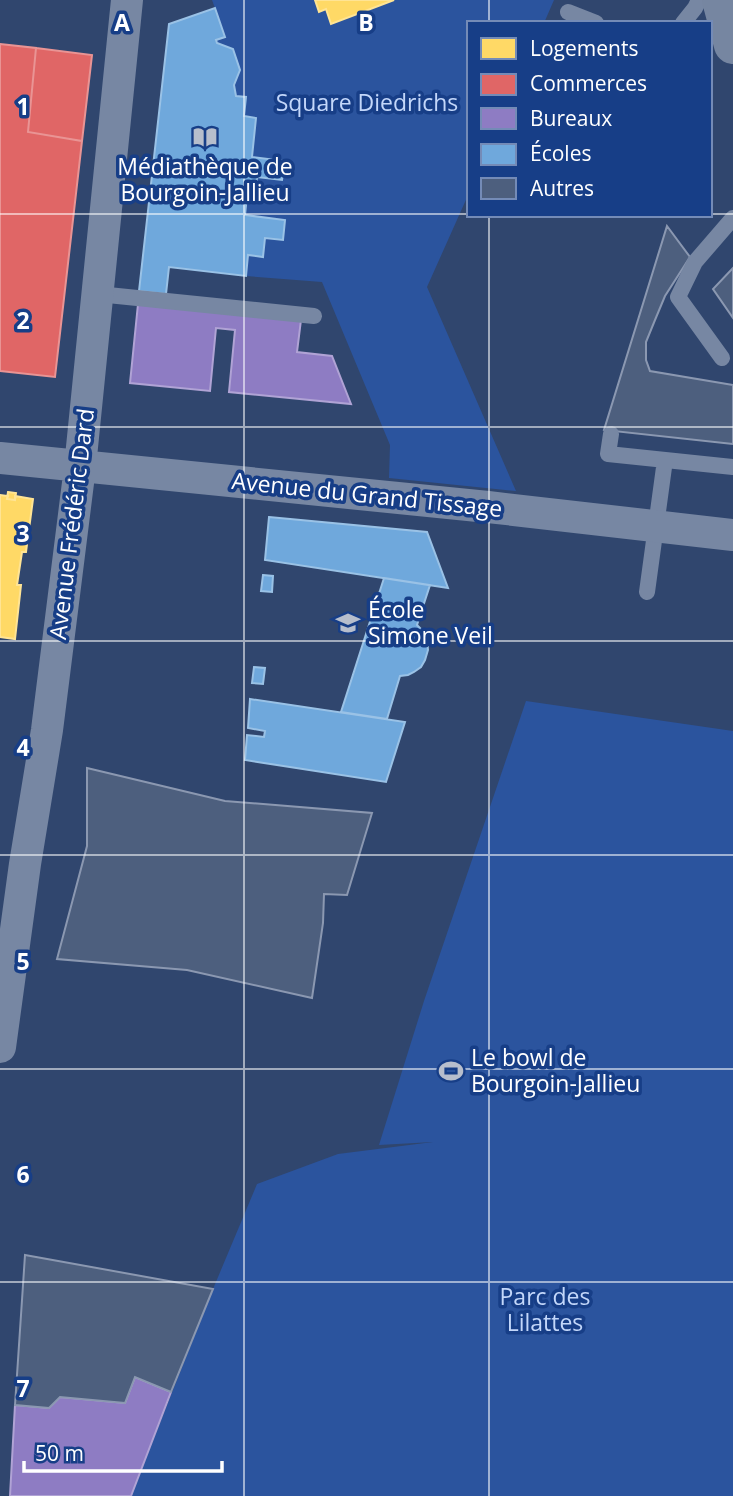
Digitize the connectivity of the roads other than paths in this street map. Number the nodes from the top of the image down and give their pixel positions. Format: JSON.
{"nodes":[{"id":1,"x":127,"y":0,"type":"edge"},
{"id":2,"x":568,"y":12,"type":"dead end"},
{"id":3,"x":720,"y":15,"type":"edge"},
{"id":4,"x":591,"y":21,"type":"edge"},
{"id":5,"x":685,"y":21,"type":"edge"},
{"id":6,"x":733,"y":218,"type":"edge"},
{"id":7,"x":98,"y":294,"type":"junction"},
{"id":8,"x":314,"y":316,"type":"dead end"},
{"id":9,"x":722,"y":358,"type":"dead end"},
{"id":10,"x":611,"y":434,"type":"dead end"},
{"id":11,"x":0,"y":458,"type":"edge"},
{"id":12,"x":666,"y":460,"type":"junction"},
{"id":13,"x":80,"y":467,"type":"junction"},
{"id":14,"x":733,"y":467,"type":"edge"},
{"id":15,"x":656,"y":526,"type":"junction"},
{"id":16,"x":733,"y":535,"type":"edge"},
{"id":17,"x":646,"y":592,"type":"dead end"},
{"id":18,"x":0,"y":1047,"type":"edge"}],
"edges":[{"from":1,"to":7,"type":"street","name":"Avenue Frédéric Dard"},
{"from":2,"to":4,"type":"lane"},
{"from":3,"to":5,"type":"lane"},
{"from":6,"to":9,"type":"lane"},
{"from":7,"to":8,"type":"lane"},
{"from":7,"to":13,"type":"street","name":"Avenue Frédéric Dard"},
{"from":10,"to":12,"type":"lane"},
{"from":11,"to":13,"type":"street","name":"Avenue du Grand Tissage"},
{"from":12,"to":14,"type":"lane"},
{"from":12,"to":15,"type":"lane"},
{"from":13,"to":15,"type":"street","name":"Avenue du Grand Tissage"},
{"from":13,"to":18,"type":"street","name":"Avenue Frédéric Dard"},
{"from":15,"to":16,"type":"street","name":"Avenue du Grand Tissage"},
{"from":15,"to":17,"type":"lane"}]}
